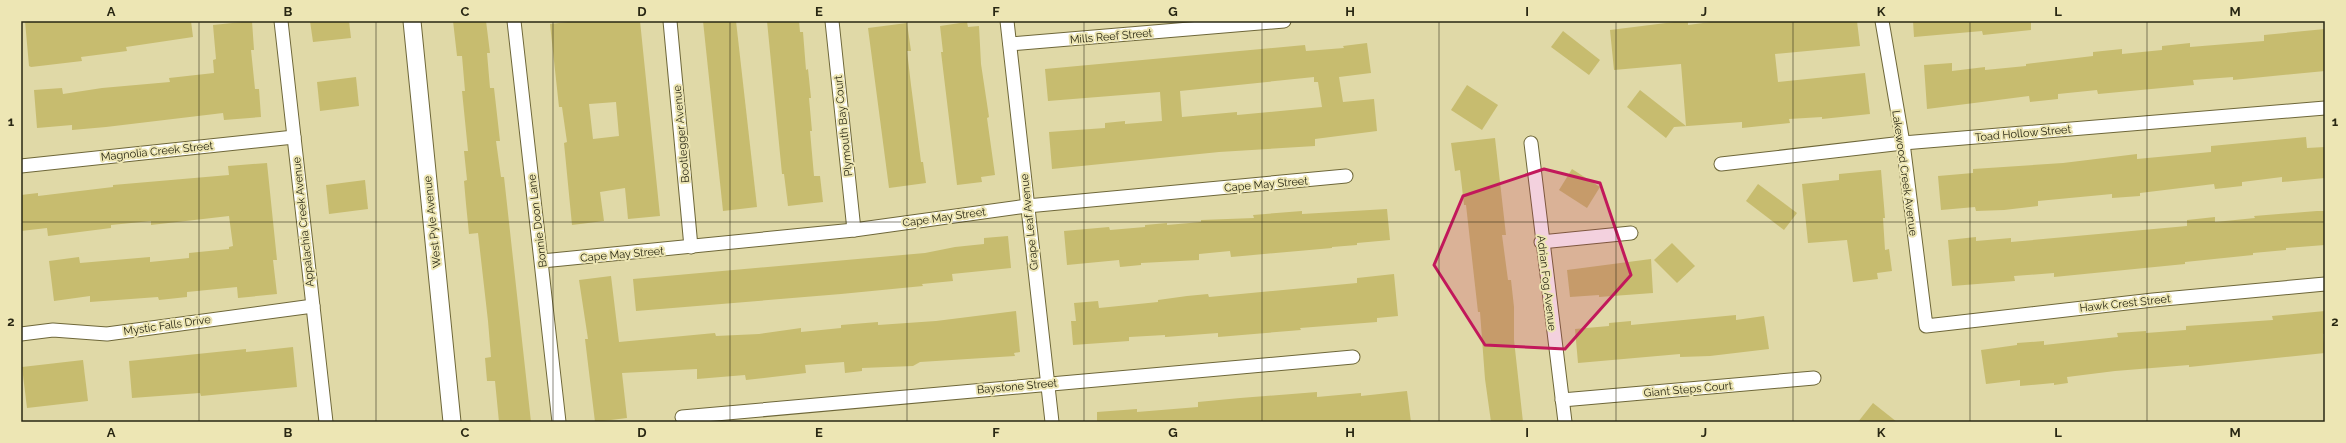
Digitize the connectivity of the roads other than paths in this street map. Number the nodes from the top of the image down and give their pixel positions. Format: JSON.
{"nodes":[{"id":1,"x":281,"y":21,"type":"edge"},
{"id":2,"x":412,"y":21,"type":"edge"},
{"id":3,"x":514,"y":21,"type":"edge"},
{"id":4,"x":670,"y":21,"type":"edge"},
{"id":5,"x":832,"y":21,"type":"edge"},
{"id":6,"x":1008,"y":21,"type":"edge"},
{"id":7,"x":1284,"y":21,"type":"edge"},
{"id":8,"x":1882,"y":21,"type":"edge"},
{"id":9,"x":1010,"y":44,"type":"junction"},
{"id":10,"x":2325,"y":108,"type":"edge"},
{"id":11,"x":294,"y":137,"type":"junction"},
{"id":12,"x":1531,"y":143,"type":"dead end"},
{"id":13,"x":1903,"y":143,"type":"junction"},
{"id":14,"x":1721,"y":164,"type":"dead end"},
{"id":15,"x":21,"y":166,"type":"edge"},
{"id":16,"x":1346,"y":176,"type":"dead end"},
{"id":17,"x":1027,"y":206,"type":"junction"},
{"id":18,"x":854,"y":230,"type":"junction"},
{"id":19,"x":1631,"y":233,"type":"dead end"},
{"id":20,"x":1541,"y":242,"type":"junction"},
{"id":21,"x":691,"y":247,"type":"junction"},
{"id":22,"x":542,"y":261,"type":"junction"},
{"id":23,"x":2325,"y":284,"type":"edge"},
{"id":24,"x":313,"y":306,"type":"junction"},
{"id":25,"x":1926,"y":326,"type":"joint"},
{"id":26,"x":21,"y":334,"type":"edge"},
{"id":27,"x":1353,"y":357,"type":"dead end"},
{"id":28,"x":1814,"y":378,"type":"dead end"},
{"id":29,"x":1047,"y":384,"type":"junction"},
{"id":30,"x":1562,"y":400,"type":"junction"},
{"id":31,"x":682,"y":417,"type":"dead end"},
{"id":32,"x":326,"y":422,"type":"edge"},
{"id":33,"x":452,"y":422,"type":"edge"},
{"id":34,"x":559,"y":422,"type":"edge"},
{"id":35,"x":1052,"y":422,"type":"edge"},
{"id":36,"x":1565,"y":422,"type":"edge"}],
"edges":[{"from":1,"to":11,"type":"street","name":"Appalachia Creek Avenue"},
{"from":2,"to":33,"type":"street","name":"West Pyle Avenue"},
{"from":3,"to":22,"type":"street","name":"Bonnie Doon Lane"},
{"from":4,"to":21,"type":"street","name":"Bootlegger Avenue"},
{"from":5,"to":18,"type":"street","name":"Plymouth Bay Court"},
{"from":6,"to":9,"type":"street","name":"Grape Leaf Avenue"},
{"from":7,"to":9,"type":"street","name":"Mills Reef Street"},
{"from":8,"to":13,"type":"street","name":"Lakewood Creek Avenue"},
{"from":9,"to":17,"type":"street","name":"Grape Leaf Avenue"},
{"from":10,"to":13,"type":"street","name":"Toad Hollow Street"},
{"from":11,"to":15,"type":"street","name":"Magnolia Creek Street"},
{"from":11,"to":24,"type":"street","name":"Appalachia Creek Avenue"},
{"from":12,"to":20,"type":"street","name":"Adrian Fog Avenue"},
{"from":13,"to":14,"type":"street","name":"Toad Hollow Street"},
{"from":13,"to":25,"type":"street","name":"Lakewood Creek Avenue"},
{"from":16,"to":17,"type":"street","name":"Cape May Street"},
{"from":17,"to":18,"type":"street","name":"Cape May Street"},
{"from":17,"to":29,"type":"street","name":"Grape Leaf Avenue"},
{"from":18,"to":21,"type":"street","name":"Cape May Street"},
{"from":19,"to":20,"type":"street"},
{"from":20,"to":30,"type":"street","name":"Adrian Fog Avenue"},
{"from":21,"to":22,"type":"street","name":"Cape May Street"},
{"from":22,"to":34,"type":"street","name":"Bonnie Doon Lane"},
{"from":23,"to":25,"type":"street","name":"Hawk Crest Street"},
{"from":24,"to":26,"type":"street","name":"Mystic Falls Drive"},
{"from":24,"to":32,"type":"street","name":"Appalachia Creek Avenue"},
{"from":27,"to":29,"type":"street","name":"Baystone Street"},
{"from":28,"to":30,"type":"street","name":"Giant Steps Court"},
{"from":29,"to":31,"type":"street","name":"Baystone Street"},
{"from":29,"to":35,"type":"street","name":"Grape Leaf Avenue"},
{"from":30,"to":36,"type":"street","name":"Adrian Fog Avenue"}]}
